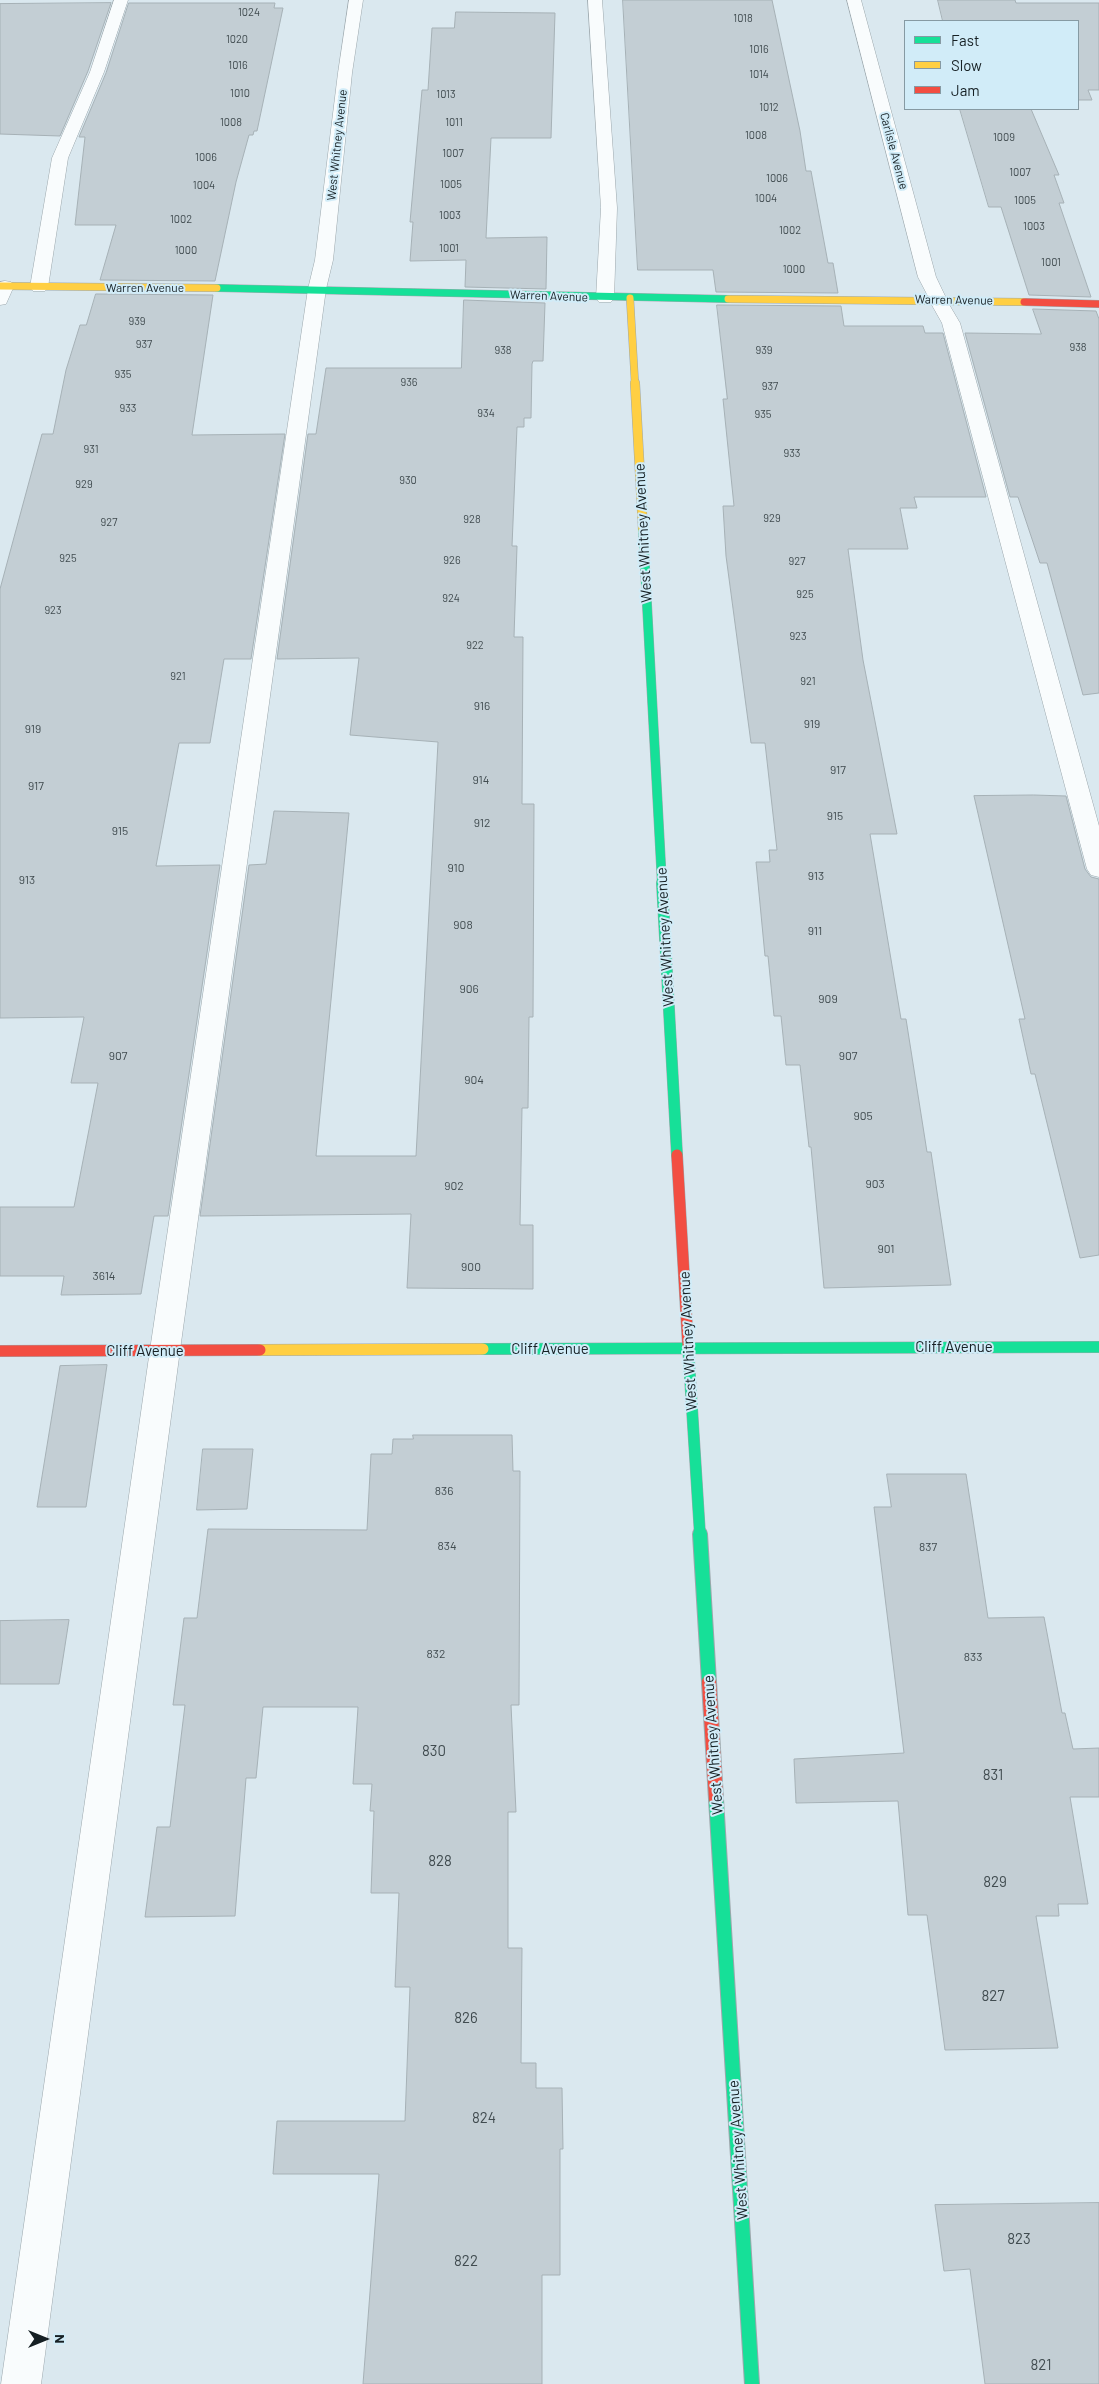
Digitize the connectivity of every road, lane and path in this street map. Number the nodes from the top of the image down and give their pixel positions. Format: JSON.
{"nodes":[{"id":1,"x":121,"y":0,"type":"edge"},
{"id":2,"x":356,"y":0,"type":"edge"},
{"id":3,"x":595,"y":0,"type":"edge"},
{"id":4,"x":854,"y":0,"type":"edge"},
{"id":5,"x":38,"y":287,"type":"junction"},
{"id":6,"x":317,"y":289,"type":"junction"},
{"id":7,"x":2,"y":291,"type":"edge"},
{"id":8,"x":606,"y":298,"type":"junction"},
{"id":9,"x":630,"y":298,"type":"junction"},
{"id":10,"x":938,"y":300,"type":"junction"},
{"id":11,"x":1099,"y":304,"type":"edge"},
{"id":12,"x":1099,"y":869,"type":"edge"},
{"id":13,"x":1099,"y":1347,"type":"edge"},
{"id":14,"x":688,"y":1348,"type":"junction"},
{"id":15,"x":165,"y":1350,"type":"junction"},
{"id":16,"x":0,"y":1351,"type":"edge"},
{"id":17,"x":21,"y":2384,"type":"edge"},
{"id":18,"x":752,"y":2384,"type":"edge"}],
"edges":[{"from":1,"to":5,"type":"street"},
{"from":2,"to":6,"type":"street","name":"West Whitney Avenue"},
{"from":3,"to":8,"type":"street"},
{"from":4,"to":10,"type":"street","name":"Carlisle Avenue"},
{"from":5,"to":6,"type":"street","name":"Warren Avenue"},
{"from":5,"to":7,"type":"street","name":"Warren Avenue"},
{"from":6,"to":8,"type":"street","name":"Warren Avenue"},
{"from":6,"to":15,"type":"street","name":"West Whitney Avenue"},
{"from":8,"to":9,"type":"street","name":"Warren Avenue"},
{"from":9,"to":10,"type":"street","name":"Warren Avenue"},
{"from":9,"to":14,"type":"street","name":"West Whitney Avenue"},
{"from":10,"to":11,"type":"street","name":"Warren Avenue"},
{"from":10,"to":12,"type":"street","name":"Carlisle Avenue"},
{"from":13,"to":14,"type":"street","name":"Cliff Avenue"},
{"from":14,"to":15,"type":"street","name":"Cliff Avenue"},
{"from":14,"to":18,"type":"street","name":"West Whitney Avenue"},
{"from":15,"to":16,"type":"street","name":"Cliff Avenue"},
{"from":15,"to":17,"type":"street","name":"West Whitney Avenue"}]}
